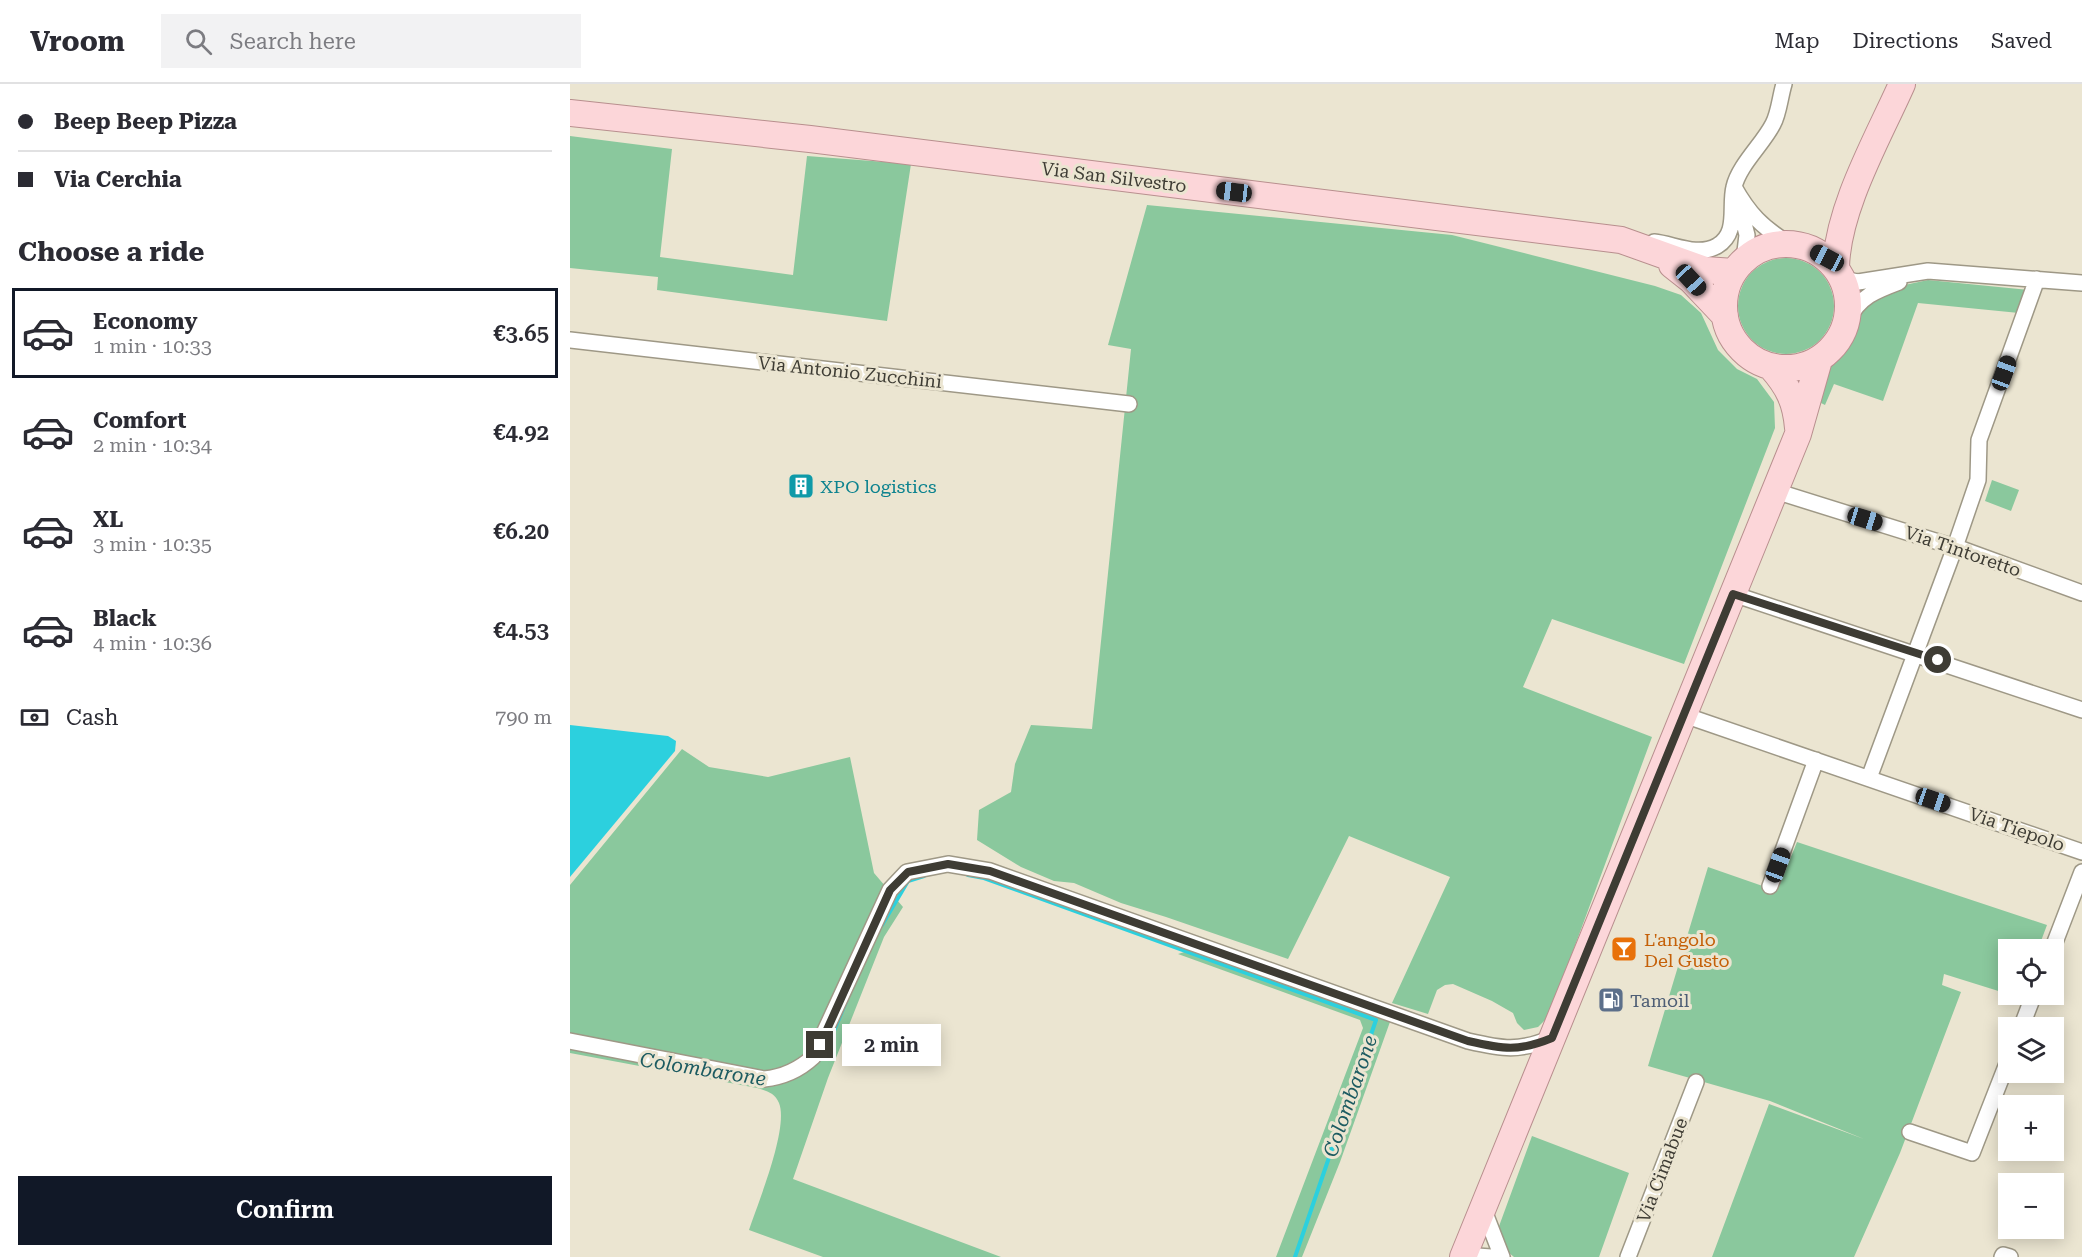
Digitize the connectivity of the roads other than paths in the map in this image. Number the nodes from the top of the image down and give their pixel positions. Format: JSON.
{"nodes":[{"id":1,"x":1784,"y":84,"type":"edge"},
{"id":2,"x":1902,"y":84,"type":"edge"},
{"id":3,"x":570,"y":113,"type":"edge"},
{"id":4,"x":1856,"y":186,"type":"junction"},
{"id":5,"x":1734,"y":187,"type":"junction"},
{"id":6,"x":1621,"y":240,"type":"junction"},
{"id":7,"x":1796,"y":245,"type":"junction"},
{"id":8,"x":1655,"y":252,"type":"junction"},
{"id":9,"x":1739,"y":266,"type":"junction"},
{"id":10,"x":1928,"y":271,"type":"junction"},
{"id":11,"x":1838,"y":272,"type":"junction"},
{"id":12,"x":2037,"y":279,"type":"junction"},
{"id":13,"x":2081,"y":280,"type":"edge"},
{"id":14,"x":1725,"y":316,"type":"junction"},
{"id":15,"x":1848,"y":319,"type":"junction"},
{"id":16,"x":570,"y":340,"type":"edge"},
{"id":17,"x":1819,"y":360,"type":"junction"},
{"id":18,"x":1771,"y":367,"type":"junction"},
{"id":19,"x":1129,"y":404,"type":"dead end"},
{"id":20,"x":1798,"y":434,"type":"junction"},
{"id":21,"x":1775,"y":491,"type":"junction"},
{"id":22,"x":1955,"y":547,"type":"junction"},
{"id":23,"x":2082,"y":593,"type":"edge"},
{"id":24,"x":1733,"y":594,"type":"junction"},
{"id":25,"x":1917,"y":653,"type":"junction"},
{"id":26,"x":2082,"y":710,"type":"edge"},
{"id":27,"x":1684,"y":715,"type":"junction"},
{"id":28,"x":1816,"y":760,"type":"junction"},
{"id":29,"x":1869,"y":778,"type":"junction"},
{"id":30,"x":2082,"y":852,"type":"edge"},
{"id":31,"x":2082,"y":872,"type":"edge"},
{"id":32,"x":1770,"y":886,"type":"dead end"},
{"id":33,"x":2056,"y":939,"type":"edge"},
{"id":34,"x":1552,"y":1038,"type":"junction"},
{"id":35,"x":570,"y":1041,"type":"edge"},
{"id":36,"x":1696,"y":1082,"type":"dead end"},
{"id":37,"x":1999,"y":1083,"type":"edge"},
{"id":38,"x":1910,"y":1132,"type":"dead end"},
{"id":39,"x":1483,"y":1208,"type":"junction"},
{"id":40,"x":1465,"y":1256,"type":"edge"},
{"id":41,"x":1491,"y":1257,"type":"edge"},
{"id":42,"x":1502,"y":1257,"type":"edge"},
{"id":43,"x":1628,"y":1257,"type":"edge"},
{"id":44,"x":2002,"y":1257,"type":"edge"},
{"id":45,"x":2010,"y":1257,"type":"edge"}],
"edges":[{"from":1,"to":5,"type":"street"},
{"from":2,"to":4,"type":"main road"},
{"from":3,"to":6,"type":"main road","name":"Via San Silvestro"},
{"from":4,"to":7,"type":"main road"},
{"from":4,"to":11,"type":"main road"},
{"from":5,"to":6,"type":"street"},
{"from":5,"to":7,"type":"street"},
{"from":5,"to":9,"type":"street"},
{"from":6,"to":8,"type":"main road","name":"Via San Silvestro"},
{"from":7,"to":9,"type":"main road"},
{"from":7,"to":11,"type":"main road"},
{"from":8,"to":9,"type":"main road","name":"Via San Silvestro"},
{"from":8,"to":14,"type":"main road","name":"Via San Silvestro"},
{"from":9,"to":14,"type":"main road"},
{"from":10,"to":11,"type":"street"},
{"from":10,"to":12,"type":"street"},
{"from":10,"to":15,"type":"street"},
{"from":11,"to":15,"type":"main road"},
{"from":12,"to":13,"type":"street"},
{"from":12,"to":22,"type":"street"},
{"from":14,"to":18,"type":"main road"},
{"from":15,"to":17,"type":"main road"},
{"from":16,"to":19,"type":"street","name":"Via Antonio Zucchini"},
{"from":17,"to":18,"type":"main road"},
{"from":17,"to":20,"type":"main road"},
{"from":18,"to":20,"type":"main road"},
{"from":20,"to":21,"type":"main road"},
{"from":21,"to":22,"type":"street","name":"Via Tintoretto"},
{"from":21,"to":24,"type":"main road"},
{"from":22,"to":23,"type":"street","name":"Via Tintoretto"},
{"from":22,"to":25,"type":"street"},
{"from":24,"to":25,"type":"street"},
{"from":24,"to":27,"type":"main road"},
{"from":25,"to":26,"type":"street"},
{"from":25,"to":29,"type":"street"},
{"from":27,"to":28,"type":"street","name":"Via Tiepolo"},
{"from":27,"to":34,"type":"main road"},
{"from":28,"to":29,"type":"street","name":"Via Tiepolo"},
{"from":28,"to":32,"type":"street"},
{"from":29,"to":30,"type":"street","name":"Via Tiepolo"},
{"from":31,"to":33,"type":"street"},
{"from":34,"to":35,"type":"street"},
{"from":34,"to":39,"type":"main road"},
{"from":36,"to":43,"type":"street","name":"Via Cimabue"},
{"from":37,"to":38,"type":"street"},
{"from":39,"to":40,"type":"main road"},
{"from":39,"to":42,"type":"street"},
{"from":40,"to":41,"type":"street"},
{"from":44,"to":45,"type":"street"}]}
